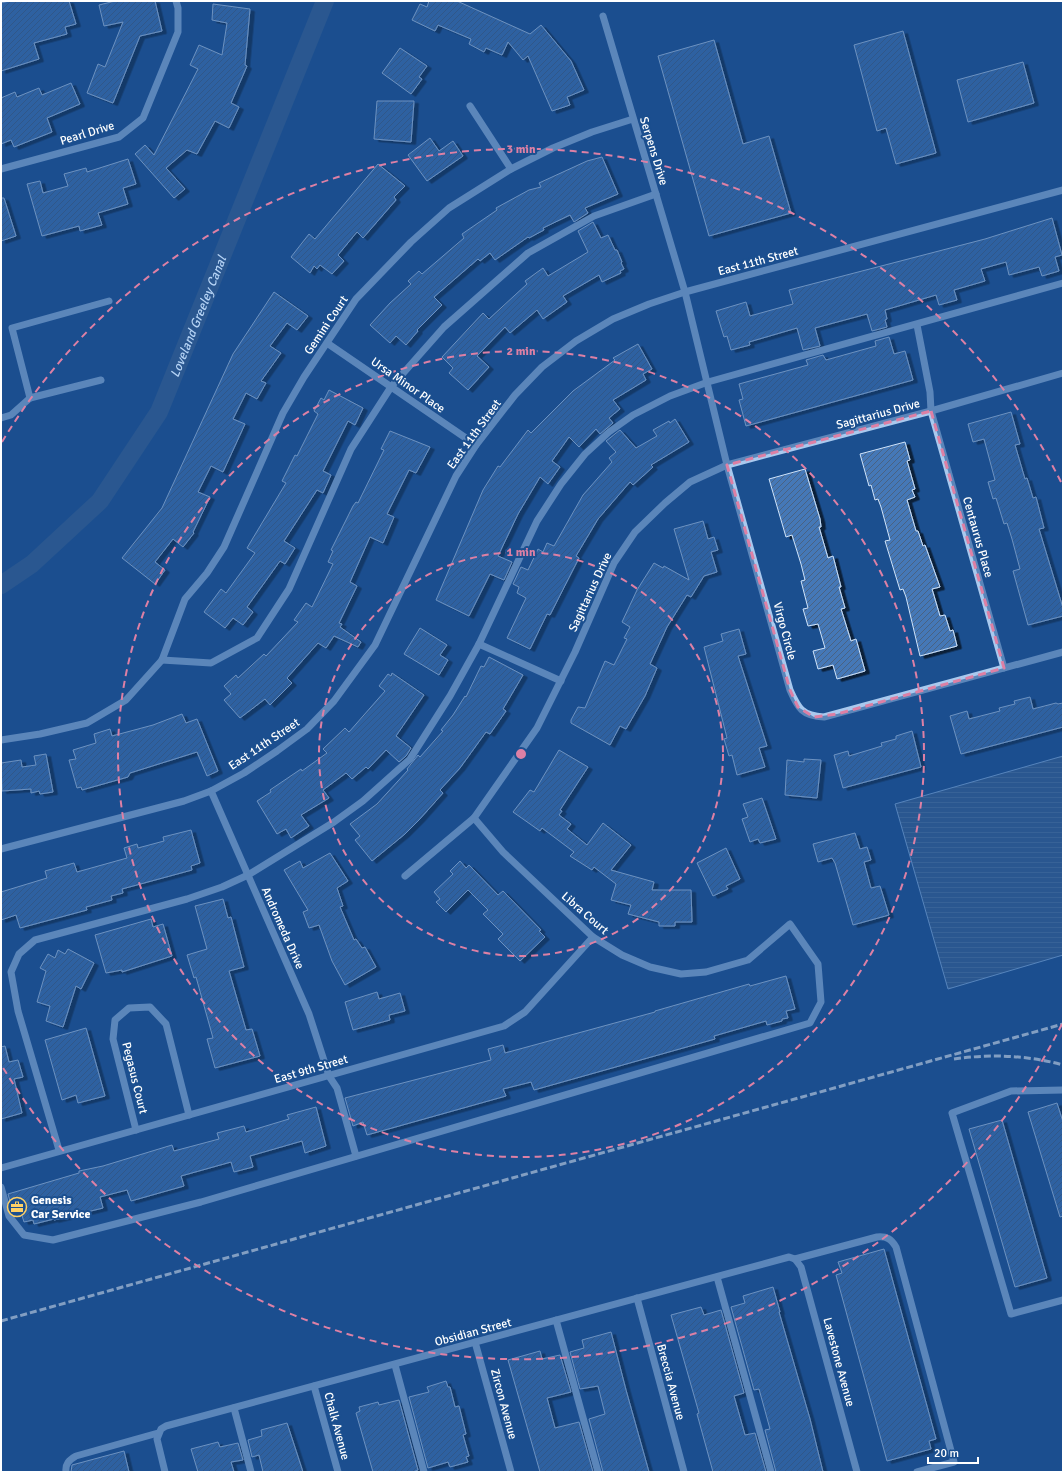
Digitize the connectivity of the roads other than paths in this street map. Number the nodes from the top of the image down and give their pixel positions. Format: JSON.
{"nodes":[{"id":1,"x":176,"y":1,"type":"edge"},
{"id":2,"x":603,"y":16,"type":"dead end"},
{"id":3,"x":470,"y":106,"type":"dead end"},
{"id":4,"x":633,"y":119,"type":"junction"},
{"id":5,"x":1,"y":169,"type":"edge"},
{"id":6,"x":511,"y":169,"type":"junction"},
{"id":7,"x":1063,"y":190,"type":"edge"},
{"id":8,"x":656,"y":194,"type":"junction"},
{"id":9,"x":1063,"y":283,"type":"edge"},
{"id":10,"x":685,"y":292,"type":"junction"},
{"id":11,"x":109,"y":301,"type":"dead end"},
{"id":12,"x":917,"y":325,"type":"junction"},
{"id":13,"x":327,"y":343,"type":"junction"},
{"id":14,"x":1063,"y":373,"type":"edge"},
{"id":15,"x":101,"y":380,"type":"dead end"},
{"id":16,"x":708,"y":382,"type":"junction"},
{"id":17,"x":391,"y":387,"type":"junction"},
{"id":18,"x":30,"y":398,"type":"junction"},
{"id":19,"x":931,"y":411,"type":"junction"},
{"id":20,"x":1,"y":418,"type":"edge"},
{"id":21,"x":476,"y":445,"type":"junction"},
{"id":22,"x":727,"y":465,"type":"junction"},
{"id":23,"x":479,"y":644,"type":"junction"},
{"id":24,"x":1063,"y":652,"type":"edge"},
{"id":25,"x":162,"y":660,"type":"junction"},
{"id":26,"x":1004,"y":668,"type":"junction"},
{"id":27,"x":561,"y":681,"type":"junction"},
{"id":28,"x":1,"y":740,"type":"edge"},
{"id":29,"x":211,"y":791,"type":"junction"},
{"id":30,"x":474,"y":818,"type":"junction"},
{"id":31,"x":1,"y":849,"type":"edge"},
{"id":32,"x":248,"y":875,"type":"junction"},
{"id":33,"x":405,"y":876,"type":"dead end"},
{"id":34,"x":593,"y":937,"type":"junction"},
{"id":35,"x":329,"y":1076,"type":"junction"},
{"id":36,"x":1063,"y":1090,"type":"edge"},
{"id":37,"x":189,"y":1115,"type":"junction"},
{"id":38,"x":136,"y":1130,"type":"junction"},
{"id":39,"x":59,"y":1150,"type":"junction"},
{"id":40,"x":356,"y":1156,"type":"junction"},
{"id":41,"x":1,"y":1168,"type":"edge"},
{"id":42,"x":1,"y":1187,"type":"edge"},
{"id":43,"x":795,"y":1259,"type":"junction"},
{"id":44,"x":718,"y":1276,"type":"junction"},
{"id":45,"x":637,"y":1298,"type":"junction"},
{"id":46,"x":1063,"y":1300,"type":"edge"},
{"id":47,"x":556,"y":1320,"type":"junction"},
{"id":48,"x":476,"y":1342,"type":"junction"},
{"id":49,"x":395,"y":1365,"type":"junction"},
{"id":50,"x":314,"y":1386,"type":"junction"},
{"id":51,"x":234,"y":1408,"type":"junction"},
{"id":52,"x":158,"y":1433,"type":"junction"},
{"id":53,"x":66,"y":1472,"type":"edge"},
{"id":54,"x":164,"y":1472,"type":"edge"},
{"id":55,"x":251,"y":1472,"type":"edge"},
{"id":56,"x":338,"y":1472,"type":"edge"},
{"id":57,"x":424,"y":1472,"type":"edge"},
{"id":58,"x":511,"y":1472,"type":"edge"},
{"id":59,"x":598,"y":1472,"type":"edge"},
{"id":60,"x":684,"y":1472,"type":"edge"},
{"id":61,"x":771,"y":1472,"type":"edge"},
{"id":62,"x":857,"y":1472,"type":"edge"},
{"id":63,"x":917,"y":1472,"type":"edge"}],
"edges":[{"from":1,"to":5,"type":"street","name":"Pearl Drive"},
{"from":2,"to":4,"type":"street","name":"Serpens Drive"},
{"from":3,"to":6,"type":"street"},
{"from":4,"to":6,"type":"street","name":"Gemini Court"},
{"from":4,"to":8,"type":"street","name":"Serpens Drive"},
{"from":6,"to":13,"type":"street","name":"Gemini Court"},
{"from":7,"to":10,"type":"street","name":"East 11th Street"},
{"from":8,"to":10,"type":"street","name":"Serpens Drive"},
{"from":8,"to":17,"type":"street"},
{"from":9,"to":12,"type":"street"},
{"from":10,"to":16,"type":"street","name":"Virgo Circle"},
{"from":10,"to":21,"type":"street","name":"East 11th Street"},
{"from":11,"to":18,"type":"street"},
{"from":12,"to":16,"type":"street"},
{"from":12,"to":19,"type":"street","name":"Centaurus Place"},
{"from":13,"to":17,"type":"street","name":"Ursa Minor Place"},
{"from":13,"to":25,"type":"street","name":"Gemini Court"},
{"from":14,"to":19,"type":"street","name":"Sagittarius Drive"},
{"from":15,"to":18,"type":"street"},
{"from":16,"to":22,"type":"street","name":"Virgo Circle"},
{"from":16,"to":23,"type":"street"},
{"from":17,"to":21,"type":"street","name":"Ursa Minor Place"},
{"from":17,"to":25,"type":"street"},
{"from":18,"to":20,"type":"street"},
{"from":19,"to":22,"type":"street","name":"Sagittarius Drive"},
{"from":19,"to":26,"type":"street","name":"Centaurus Place"},
{"from":21,"to":29,"type":"street","name":"East 11th Street"},
{"from":22,"to":26,"type":"street","name":"Virgo Circle"},
{"from":22,"to":27,"type":"street","name":"Sagittarius Drive"},
{"from":23,"to":27,"type":"street"},
{"from":23,"to":32,"type":"street"},
{"from":24,"to":26,"type":"street","name":"Virgo Circle"},
{"from":25,"to":28,"type":"street"},
{"from":27,"to":30,"type":"street","name":"Sagittarius Drive"},
{"from":29,"to":31,"type":"street","name":"East 11th Street"},
{"from":29,"to":32,"type":"street","name":"Andromeda Drive"},
{"from":30,"to":33,"type":"street","name":"Sagittarius Drive"},
{"from":30,"to":34,"type":"street","name":"Libra Court"},
{"from":32,"to":35,"type":"street","name":"Andromeda Drive"},
{"from":32,"to":39,"type":"street"},
{"from":34,"to":35,"type":"street","name":"East 9th Street"},
{"from":34,"to":40,"type":"street","name":"Libra Court"},
{"from":35,"to":37,"type":"street","name":"East 9th Street"},
{"from":35,"to":40,"type":"street","name":"Andromeda Drive"},
{"from":36,"to":46,"type":"street"},
{"from":37,"to":38,"type":"street","name":"East 9th Street"},
{"from":37,"to":38,"type":"street","name":"Pegasus Court"},
{"from":38,"to":39,"type":"street","name":"East 9th Street"},
{"from":39,"to":41,"type":"street","name":"East 9th Street"},
{"from":40,"to":42,"type":"street"},
{"from":43,"to":44,"type":"street","name":"Obsidian Street"},
{"from":43,"to":62,"type":"street","name":"Lavestone Avenue"},
{"from":43,"to":63,"type":"street","name":"Obsidian Street"},
{"from":44,"to":45,"type":"street","name":"Obsidian Street"},
{"from":44,"to":61,"type":"street"},
{"from":45,"to":47,"type":"street","name":"Obsidian Street"},
{"from":45,"to":60,"type":"street","name":"Breccia Avenue"},
{"from":47,"to":48,"type":"street","name":"Obsidian Street"},
{"from":47,"to":59,"type":"street"},
{"from":48,"to":49,"type":"street","name":"Obsidian Street"},
{"from":48,"to":58,"type":"street","name":"Zircon Avenue"},
{"from":49,"to":50,"type":"street","name":"Obsidian Street"},
{"from":49,"to":57,"type":"street"},
{"from":50,"to":51,"type":"street","name":"Obsidian Street"},
{"from":50,"to":56,"type":"street","name":"Chalk Avenue"},
{"from":51,"to":52,"type":"street","name":"Obsidian Street"},
{"from":51,"to":55,"type":"street"},
{"from":52,"to":53,"type":"street","name":"Obsidian Street"},
{"from":52,"to":54,"type":"street"}]}
